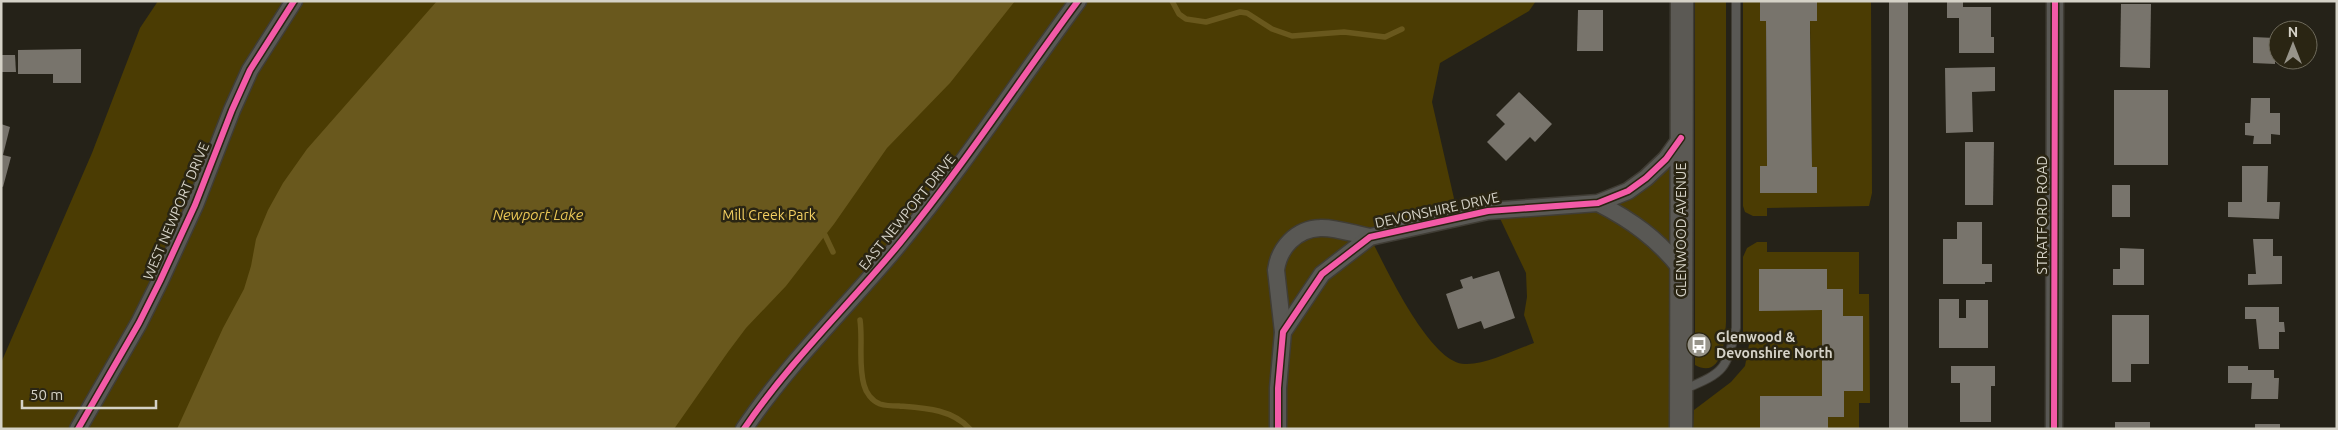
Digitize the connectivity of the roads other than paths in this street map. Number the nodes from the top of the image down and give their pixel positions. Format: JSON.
{"nodes":[{"id":1,"x":294,"y":1,"type":"edge"},
{"id":2,"x":1078,"y":1,"type":"edge"},
{"id":3,"x":1682,"y":1,"type":"edge"},
{"id":4,"x":1736,"y":1,"type":"edge"},
{"id":5,"x":2055,"y":1,"type":"edge"},
{"id":6,"x":1681,"y":138,"type":"junction"},
{"id":7,"x":1598,"y":203,"type":"junction"},
{"id":8,"x":1370,"y":237,"type":"junction"},
{"id":9,"x":1681,"y":268,"type":"junction"},
{"id":10,"x":1283,"y":332,"type":"junction"},
{"id":11,"x":1681,"y":391,"type":"junction"},
{"id":12,"x":78,"y":429,"type":"edge"},
{"id":13,"x":744,"y":429,"type":"edge"},
{"id":14,"x":1278,"y":429,"type":"edge"},
{"id":15,"x":1681,"y":429,"type":"edge"},
{"id":16,"x":2054,"y":429,"type":"edge"}],
"edges":[{"from":1,"to":12,"type":"street","name":"WEST NEWPORT DRIVE"},
{"from":2,"to":13,"type":"street","name":"EAST NEWPORT DRIVE"},
{"from":3,"to":6,"type":"street","name":"GLENWOOD AVENUE"},
{"from":4,"to":11,"type":"lane"},
{"from":5,"to":16,"type":"street","name":"STRATFORD ROAD"},
{"from":6,"to":7,"type":"street","name":"DEVONSHIRE DRIVE"},
{"from":6,"to":9,"type":"street","name":"GLENWOOD AVENUE"},
{"from":7,"to":8,"type":"street","name":"DEVONSHIRE DRIVE"},
{"from":7,"to":9,"type":"street"},
{"from":8,"to":10,"type":"street","name":"DEVONSHIRE DRIVE"},
{"from":8,"to":10,"type":"street","name":"DEVONSHIRE DRIVE"},
{"from":9,"to":11,"type":"street","name":"GLENWOOD AVENUE"},
{"from":10,"to":14,"type":"street","name":"DEVONSHIRE DRIVE"},
{"from":11,"to":15,"type":"street","name":"GLENWOOD AVENUE"}]}
